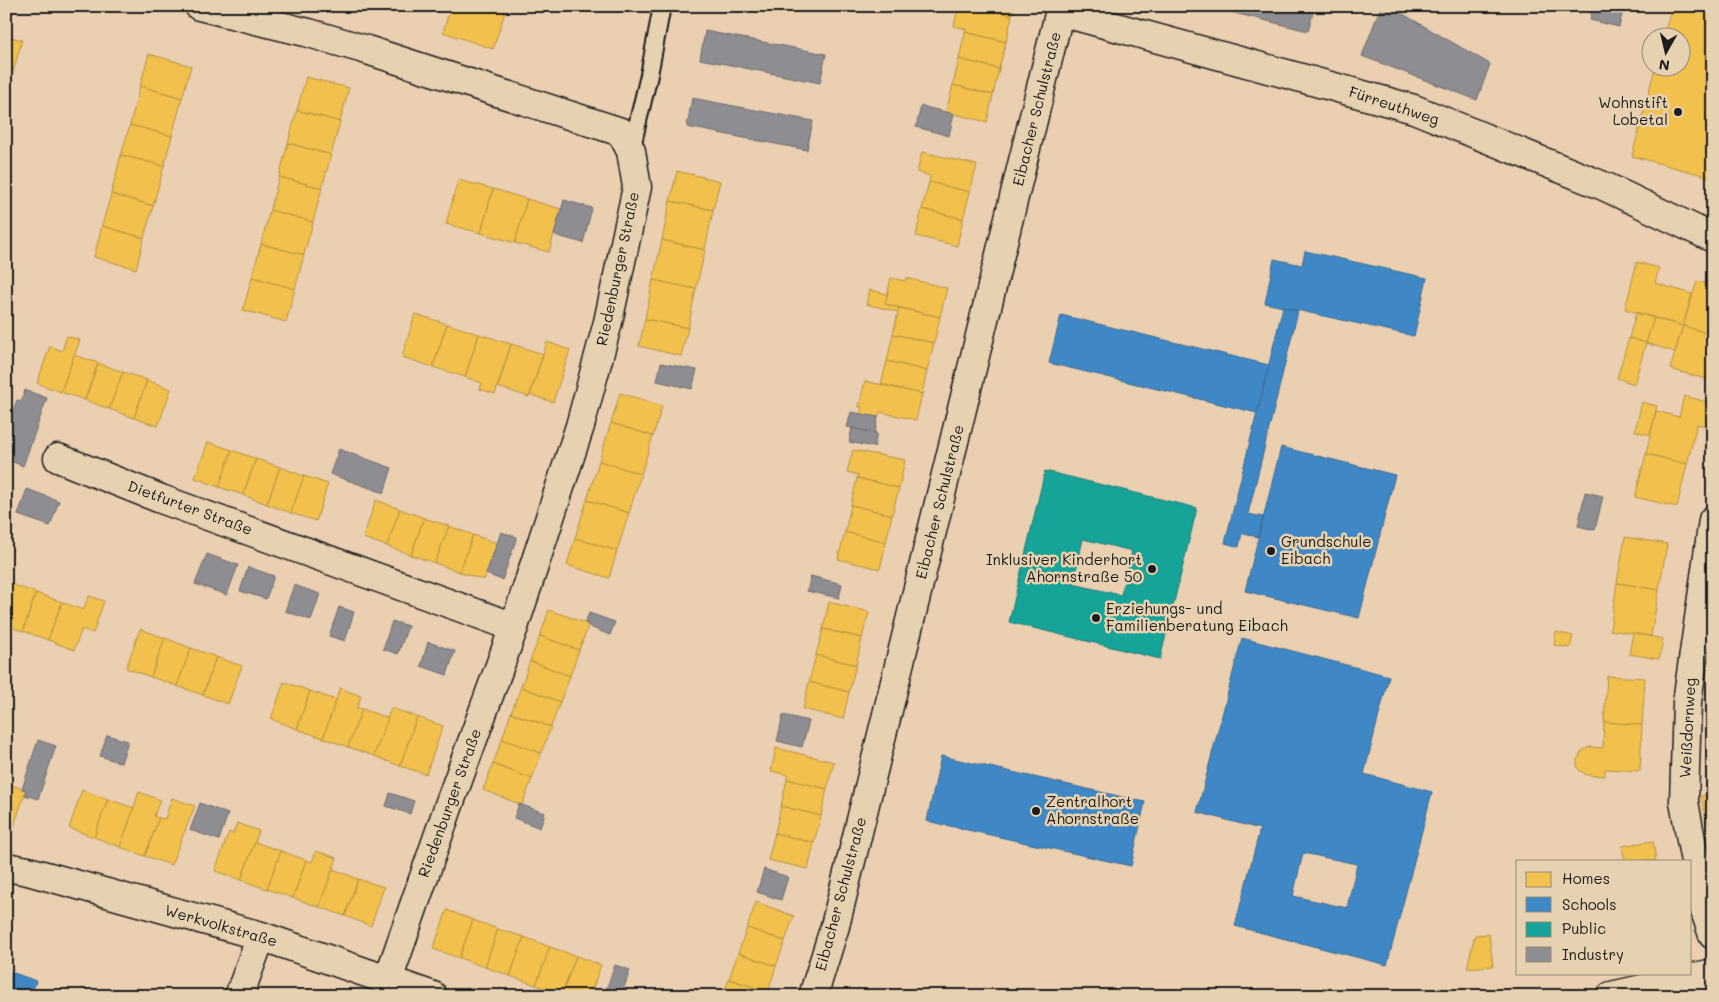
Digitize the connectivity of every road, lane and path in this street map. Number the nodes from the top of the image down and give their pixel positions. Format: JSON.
{"nodes":[{"id":1,"x":199,"y":6,"type":"edge"},
{"id":2,"x":662,"y":6,"type":"edge"},
{"id":3,"x":1061,"y":9,"type":"edge"},
{"id":4,"x":631,"y":151,"type":"junction"},
{"id":5,"x":1713,"y":238,"type":"edge"},
{"id":6,"x":58,"y":458,"type":"dead end"},
{"id":7,"x":1713,"y":520,"type":"edge"},
{"id":8,"x":514,"y":627,"type":"junction"},
{"id":9,"x":6,"y":867,"type":"edge"},
{"id":10,"x":1713,"y":935,"type":"edge"},
{"id":11,"x":261,"y":936,"type":"junction"},
{"id":12,"x":1713,"y":974,"type":"edge"},
{"id":13,"x":388,"y":980,"type":"junction"},
{"id":14,"x":240,"y":996,"type":"edge"},
{"id":15,"x":433,"y":996,"type":"edge"},
{"id":16,"x":813,"y":996,"type":"edge"},
{"id":17,"x":1611,"y":996,"type":"edge"}],
"edges":[{"from":1,"to":4,"type":"street","name":"Riedenburger Straße"},
{"from":2,"to":4,"type":"lane"},
{"from":3,"to":5,"type":"street","name":"Fürreuthweg"},
{"from":3,"to":16,"type":"street","name":"Eibacher Schulstraße"},
{"from":4,"to":8,"type":"street","name":"Riedenburger Straße"},
{"from":6,"to":8,"type":"street","name":"Dietfurter Straße"},
{"from":7,"to":10,"type":"street","name":"Weißdornweg"},
{"from":8,"to":13,"type":"street","name":"Riedenburger Straße"},
{"from":9,"to":11,"type":"street","name":"Werkvolkstraße"},
{"from":11,"to":13,"type":"street","name":"Werkvolkstraße"},
{"from":11,"to":14,"type":"street"},
{"from":12,"to":17,"type":"street"},
{"from":13,"to":15,"type":"street","name":"Werkvolkstraße"}]}
